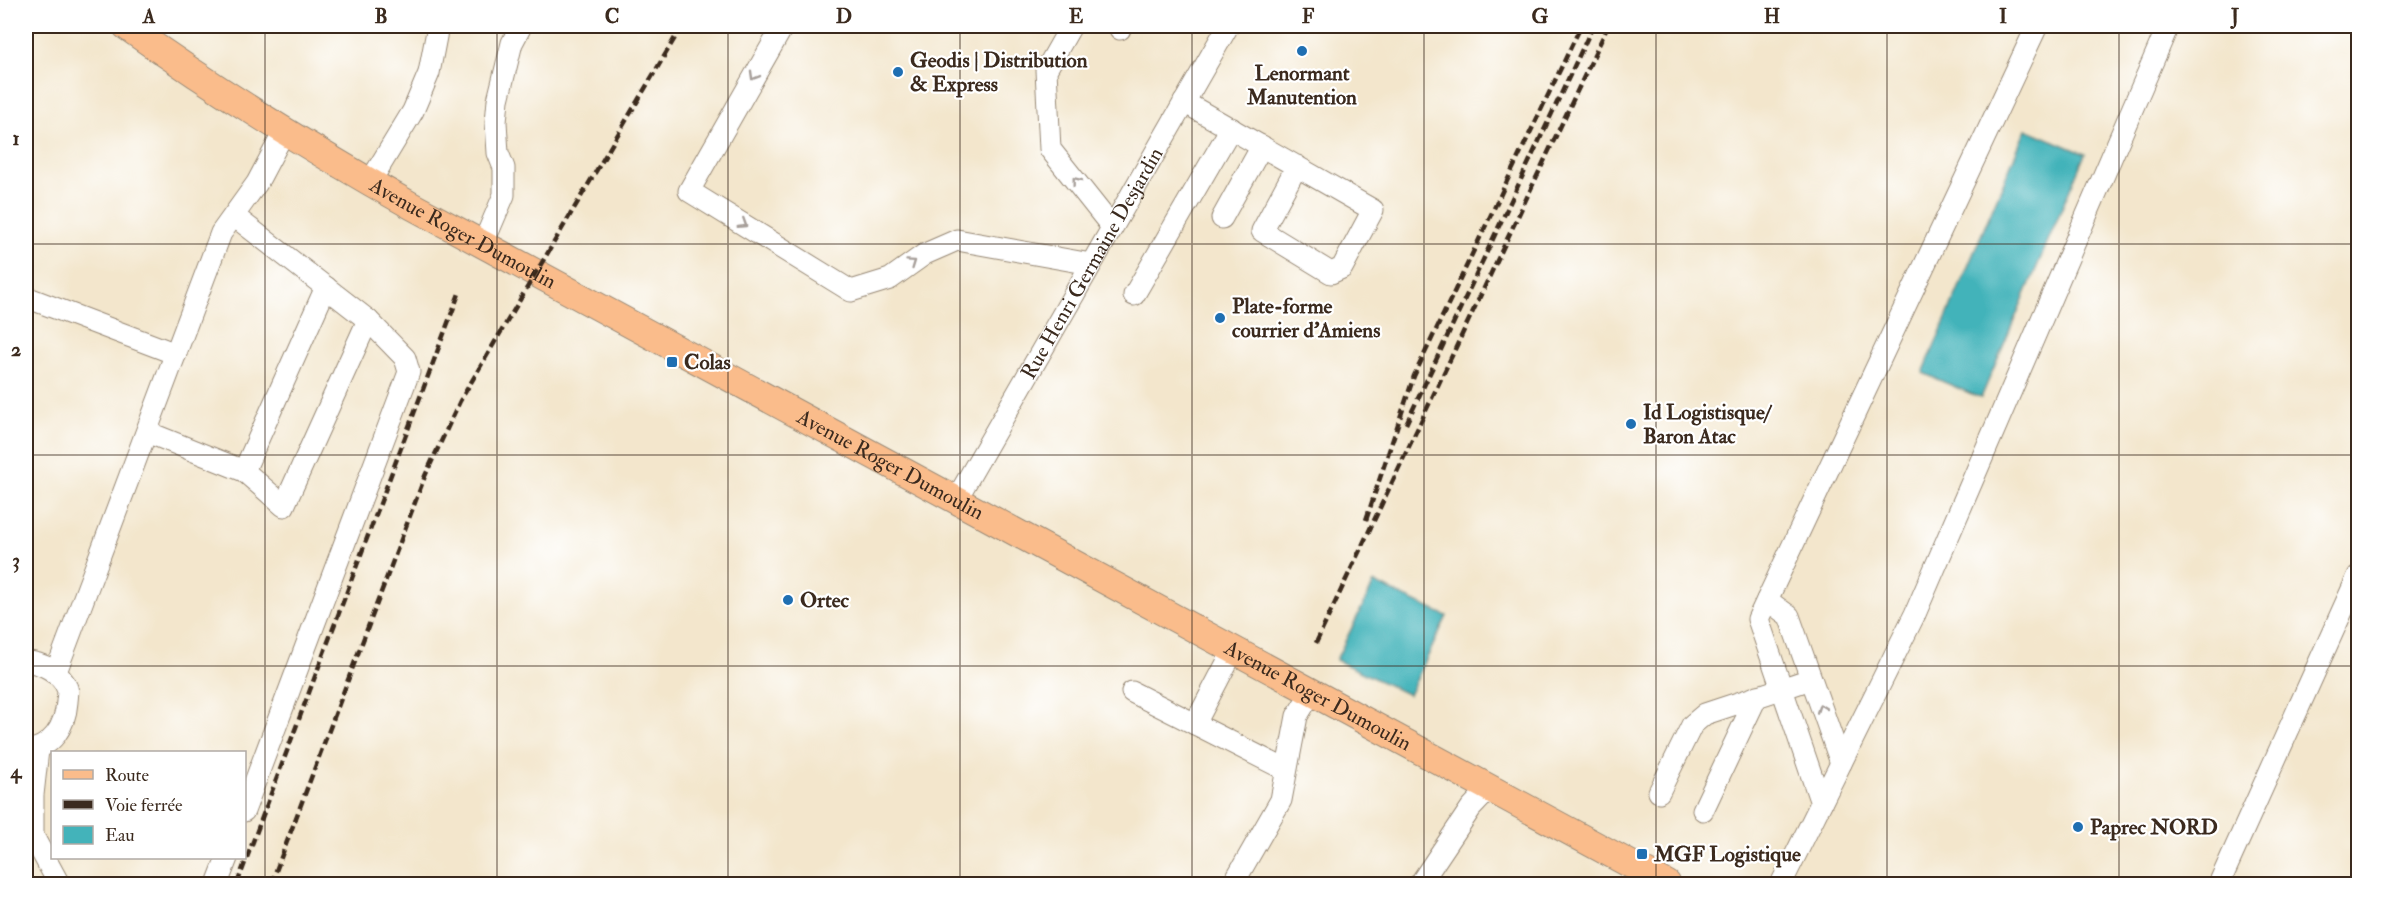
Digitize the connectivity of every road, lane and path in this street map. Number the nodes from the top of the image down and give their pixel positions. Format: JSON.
{"nodes":[{"id":1,"x":126,"y":26,"type":"edge"},
{"id":2,"x":438,"y":26,"type":"edge"},
{"id":3,"x":520,"y":26,"type":"edge"},
{"id":4,"x":783,"y":26,"type":"edge"},
{"id":5,"x":1071,"y":26,"type":"edge"},
{"id":6,"x":1228,"y":26,"type":"edge"},
{"id":7,"x":2037,"y":26,"type":"edge"},
{"id":8,"x":2168,"y":26,"type":"edge"},
{"id":9,"x":1184,"y":102,"type":"junction"},
{"id":10,"x":1231,"y":128,"type":"junction"},
{"id":11,"x":284,"y":132,"type":"junction"},
{"id":12,"x":1262,"y":146,"type":"junction"},
{"id":13,"x":1298,"y":166,"type":"junction"},
{"id":14,"x":370,"y":182,"type":"junction"},
{"id":15,"x":234,"y":216,"type":"junction"},
{"id":16,"x":1222,"y":218,"type":"dead end"},
{"id":17,"x":1112,"y":227,"type":"junction"},
{"id":18,"x":483,"y":244,"type":"junction"},
{"id":19,"x":1091,"y":264,"type":"junction"},
{"id":20,"x":326,"y":287,"type":"junction"},
{"id":21,"x":1134,"y":295,"type":"dead end"},
{"id":22,"x":26,"y":297,"type":"edge"},
{"id":23,"x":368,"y":320,"type":"junction"},
{"id":24,"x":176,"y":354,"type":"junction"},
{"id":25,"x":147,"y":432,"type":"junction"},
{"id":26,"x":244,"y":471,"type":"junction"},
{"id":27,"x":956,"y":500,"type":"junction"},
{"id":28,"x":2358,"y":576,"type":"edge"},
{"id":29,"x":1767,"y":600,"type":"junction"},
{"id":30,"x":1233,"y":651,"type":"junction"},
{"id":31,"x":26,"y":662,"type":"edge"},
{"id":32,"x":56,"y":672,"type":"junction"},
{"id":33,"x":1811,"y":679,"type":"junction"},
{"id":34,"x":1782,"y":688,"type":"junction"},
{"id":35,"x":1132,"y":692,"type":"dead end"},
{"id":36,"x":1311,"y":693,"type":"junction"},
{"id":37,"x":1757,"y":696,"type":"junction"},
{"id":38,"x":1195,"y":724,"type":"junction"},
{"id":39,"x":32,"y":751,"type":"edge"},
{"id":40,"x":1841,"y":763,"type":"junction"},
{"id":41,"x":1286,"y":770,"type":"junction"},
{"id":42,"x":1490,"y":788,"type":"junction"},
{"id":43,"x":1659,"y":792,"type":"dead end"},
{"id":44,"x":1821,"y":803,"type":"junction"},
{"id":45,"x":246,"y":807,"type":"edge"},
{"id":46,"x":1703,"y":810,"type":"dead end"},
{"id":47,"x":227,"y":859,"type":"edge"},
{"id":48,"x":59,"y":885,"type":"edge"},
{"id":49,"x":217,"y":885,"type":"edge"},
{"id":50,"x":1233,"y":885,"type":"edge"},
{"id":51,"x":1420,"y":885,"type":"edge"},
{"id":52,"x":1667,"y":885,"type":"edge"},
{"id":53,"x":1781,"y":885,"type":"edge"},
{"id":54,"x":2218,"y":885,"type":"edge"}],
"edges":[{"from":1,"to":11,"type":"main road","name":"Avenue Roger Dumoulin"},
{"from":2,"to":14,"type":"street"},
{"from":3,"to":18,"type":"street"},
{"from":4,"to":19,"type":"street","one_way":true},
{"from":17,"to":5,"type":"street","one_way":true},
{"from":6,"to":9,"type":"street","name":"Rue Henri Germaine Desjardin"},
{"from":7,"to":29,"type":"street"},
{"from":8,"to":40,"type":"street"},
{"from":9,"to":10,"type":"street"},
{"from":9,"to":17,"type":"street","name":"Rue Henri Germaine Desjardin"},
{"from":10,"to":12,"type":"street"},
{"from":10,"to":21,"type":"street"},
{"from":11,"to":14,"type":"main road","name":"Avenue Roger Dumoulin"},
{"from":11,"to":15,"type":"street"},
{"from":12,"to":13,"type":"street"},
{"from":12,"to":16,"type":"street"},
{"from":13,"to":13,"type":"street"},
{"from":14,"to":18,"type":"main road","name":"Avenue Roger Dumoulin"},
{"from":15,"to":20,"type":"street"},
{"from":15,"to":24,"type":"street"},
{"from":17,"to":19,"type":"street","name":"Rue Henri Germaine Desjardin"},
{"from":18,"to":27,"type":"main road","name":"Avenue Roger Dumoulin"},
{"from":19,"to":27,"type":"street","name":"Rue Henri Germaine Desjardin"},
{"from":20,"to":23,"type":"street"},
{"from":20,"to":26,"type":"street"},
{"from":22,"to":24,"type":"street"},
{"from":23,"to":26,"type":"street"},
{"from":23,"to":45,"type":"street"},
{"from":24,"to":25,"type":"street"},
{"from":25,"to":26,"type":"street"},
{"from":25,"to":32,"type":"street"},
{"from":27,"to":30,"type":"main road","name":"Avenue Roger Dumoulin"},
{"from":28,"to":54,"type":"street"},
{"from":29,"to":33,"type":"street"},
{"from":29,"to":34,"type":"street"},
{"from":30,"to":36,"type":"main road","name":"Avenue Roger Dumoulin"},
{"from":30,"to":38,"type":"street"},
{"from":31,"to":32,"type":"street"},
{"from":32,"to":39,"type":"street"},
{"from":33,"to":34,"type":"street"},
{"from":40,"to":33,"type":"street","one_way":true},
{"from":34,"to":37,"type":"street"},
{"from":34,"to":44,"type":"street"},
{"from":35,"to":38,"type":"street"},
{"from":36,"to":41,"type":"street"},
{"from":36,"to":42,"type":"main road","name":"Avenue Roger Dumoulin"},
{"from":37,"to":43,"type":"street"},
{"from":37,"to":46,"type":"street"},
{"from":38,"to":41,"type":"street"},
{"from":39,"to":48,"type":"street"},
{"from":40,"to":44,"type":"street"},
{"from":41,"to":50,"type":"street"},
{"from":42,"to":51,"type":"street"},
{"from":42,"to":52,"type":"main road","name":"Avenue Roger Dumoulin"},
{"from":44,"to":53,"type":"street"},
{"from":47,"to":49,"type":"street"}]}
